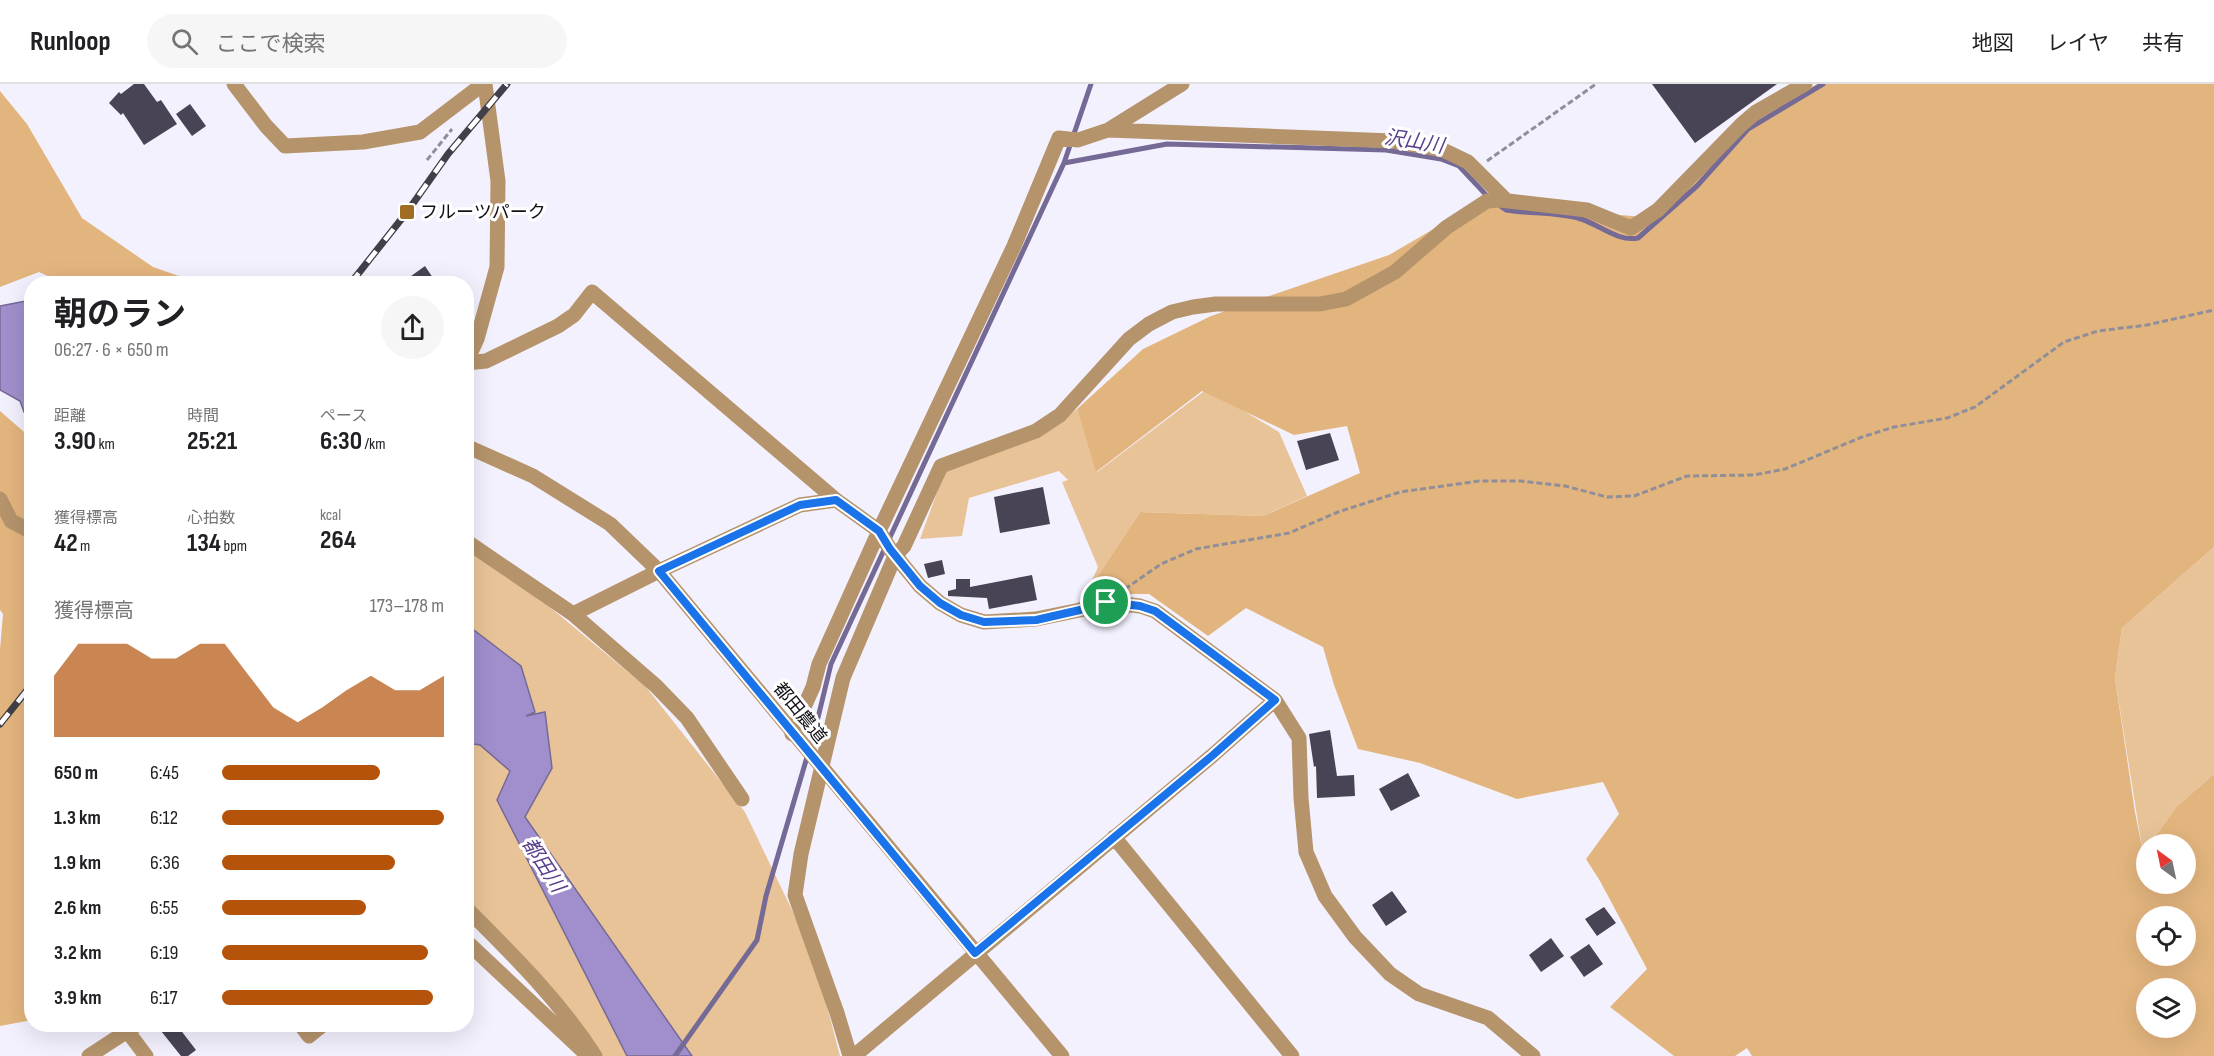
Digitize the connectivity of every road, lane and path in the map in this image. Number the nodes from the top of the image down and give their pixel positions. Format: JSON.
{"nodes":[{"id":1,"x":234,"y":84,"type":"edge"},
{"id":2,"x":484,"y":84,"type":"edge"},
{"id":3,"x":1182,"y":84,"type":"edge"},
{"id":4,"x":1596,"y":84,"type":"edge"},
{"id":5,"x":1805,"y":84,"type":"edge"},
{"id":6,"x":1108,"y":130,"type":"junction"},
{"id":7,"x":1475,"y":168,"type":"junction"},
{"id":8,"x":1498,"y":201,"type":"junction"},
{"id":9,"x":2214,"y":310,"type":"edge"},
{"id":10,"x":474,"y":346,"type":"edge"},
{"id":11,"x":474,"y":362,"type":"edge"},
{"id":12,"x":474,"y":450,"type":"edge"},
{"id":13,"x":0,"y":499,"type":"edge"},
{"id":14,"x":836,"y":500,"type":"junction"},
{"id":15,"x":24,"y":528,"type":"edge"},
{"id":16,"x":887,"y":543,"type":"junction"},
{"id":17,"x":474,"y":546,"type":"edge"},
{"id":18,"x":659,"y":571,"type":"junction"},
{"id":19,"x":1106,"y":602,"type":"junction"},
{"id":20,"x":573,"y":614,"type":"junction"},
{"id":21,"x":1275,"y":700,"type":"junction"},
{"id":22,"x":796,"y":739,"type":"junction"},
{"id":23,"x":819,"y":766,"type":"junction"},
{"id":24,"x":742,"y":799,"type":"dead end"},
{"id":25,"x":1114,"y":837,"type":"junction"},
{"id":26,"x":474,"y":916,"type":"edge"},
{"id":27,"x":474,"y":949,"type":"edge"},
{"id":28,"x":975,"y":953,"type":"junction"},
{"id":29,"x":127,"y":1032,"type":"edge"},
{"id":30,"x":135,"y":1032,"type":"edge"},
{"id":31,"x":1527,"y":1054,"type":"edge"},
{"id":32,"x":89,"y":1056,"type":"edge"},
{"id":33,"x":146,"y":1056,"type":"edge"},
{"id":34,"x":588,"y":1056,"type":"edge"},
{"id":35,"x":595,"y":1056,"type":"edge"},
{"id":36,"x":850,"y":1056,"type":"edge"},
{"id":37,"x":854,"y":1056,"type":"edge"},
{"id":38,"x":1062,"y":1056,"type":"edge"},
{"id":39,"x":1292,"y":1056,"type":"edge"}],
"edges":[{"from":1,"to":2,"type":"street"},
{"from":2,"to":10,"type":"street"},
{"from":3,"to":6,"type":"street"},
{"from":4,"to":7,"type":"path"},
{"from":5,"to":8,"type":"street"},
{"from":6,"to":7,"type":"street"},
{"from":6,"to":16,"type":"street"},
{"from":7,"to":8,"type":"street"},
{"from":8,"to":16,"type":"street"},
{"from":9,"to":19,"type":"path"},
{"from":11,"to":14,"type":"street"},
{"from":12,"to":18,"type":"street","name":"都田農道"},
{"from":13,"to":15,"type":"street"},
{"from":14,"to":16,"type":"street"},
{"from":14,"to":18,"type":"street"},
{"from":16,"to":19,"type":"street"},
{"from":16,"to":22,"type":"street"},
{"from":16,"to":23,"type":"street"},
{"from":17,"to":20,"type":"street"},
{"from":18,"to":20,"type":"street"},
{"from":18,"to":22,"type":"street","name":"都田農道"},
{"from":19,"to":21,"type":"street"},
{"from":20,"to":24,"type":"street"},
{"from":21,"to":25,"type":"street"},
{"from":21,"to":31,"type":"street"},
{"from":22,"to":23,"type":"street","name":"都田農道"},
{"from":23,"to":28,"type":"street","name":"都田農道"},
{"from":23,"to":36,"type":"street"},
{"from":25,"to":28,"type":"street"},
{"from":25,"to":39,"type":"street"},
{"from":26,"to":35,"type":"street"},
{"from":27,"to":34,"type":"street"},
{"from":28,"to":37,"type":"street"},
{"from":28,"to":38,"type":"street","name":"都田農道"},
{"from":29,"to":32,"type":"street"},
{"from":30,"to":33,"type":"street"}]}
